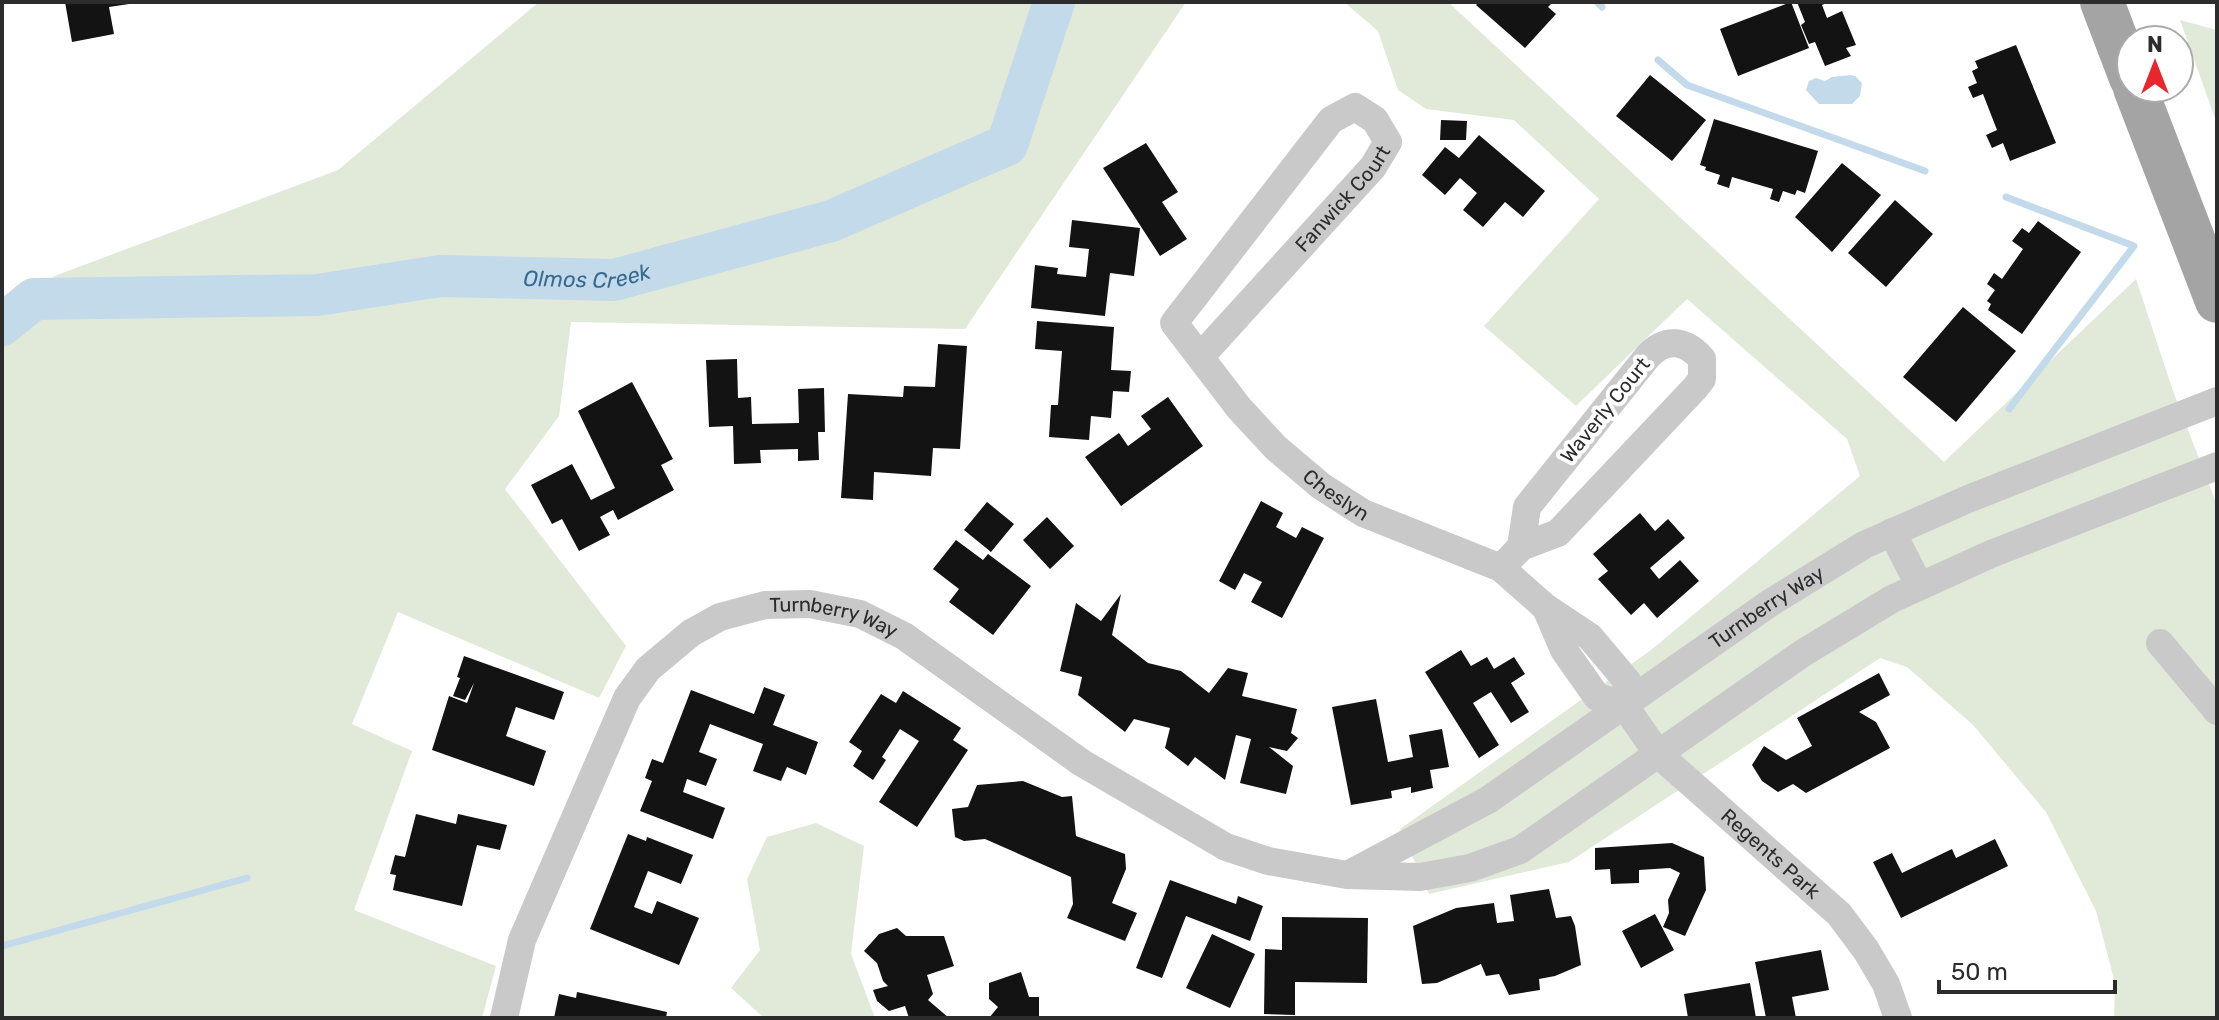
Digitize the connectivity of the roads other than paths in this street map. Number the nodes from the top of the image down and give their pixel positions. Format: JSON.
{"nodes":[{"id":1,"x":2102,"y":2,"type":"edge"},
{"id":2,"x":2115,"y":36,"type":"edge"},
{"id":3,"x":2141,"y":104,"type":"edge"},
{"id":4,"x":2217,"y":301,"type":"edge"},
{"id":5,"x":1174,"y":323,"type":"joint"},
{"id":6,"x":1201,"y":356,"type":"junction"},
{"id":7,"x":2217,"y":401,"type":"edge"},
{"id":8,"x":2217,"y":466,"type":"edge"},
{"id":9,"x":1892,"y":532,"type":"junction"},
{"id":10,"x":1521,"y":547,"type":"junction"},
{"id":11,"x":1501,"y":568,"type":"junction"},
{"id":12,"x":1919,"y":585,"type":"junction"},
{"id":13,"x":2160,"y":643,"type":"dead end"},
{"id":14,"x":1624,"y":705,"type":"junction"},
{"id":15,"x":2217,"y":711,"type":"edge"},
{"id":16,"x":1658,"y":754,"type":"junction"},
{"id":17,"x":1347,"y":875,"type":"junction"},
{"id":18,"x":504,"y":1018,"type":"edge"},
{"id":19,"x":1898,"y":1018,"type":"edge"}],
"edges":[{"from":1,"to":2,"type":"main road"},
{"from":3,"to":4,"type":"main road"},
{"from":5,"to":6,"type":"street","name":"Cheslyn"},
{"from":5,"to":6,"type":"street","name":"Fanwick Court"},
{"from":6,"to":11,"type":"street","name":"Cheslyn"},
{"from":7,"to":9,"type":"street","name":"Turnberry Way"},
{"from":8,"to":12,"type":"street","name":"Turnberry Way"},
{"from":9,"to":12,"type":"street"},
{"from":9,"to":14,"type":"street","name":"Turnberry Way"},
{"from":10,"to":10,"type":"street","name":"Waverly Court"},
{"from":10,"to":11,"type":"street","name":"Waverly Court"},
{"from":11,"to":14,"type":"street","name":"Cheslyn"},
{"from":12,"to":16,"type":"street","name":"Turnberry Way"},
{"from":13,"to":15,"type":"street"},
{"from":14,"to":16,"type":"street","name":"Regents Park"},
{"from":14,"to":17,"type":"street","name":"Turnberry Way"},
{"from":16,"to":17,"type":"street","name":"Turnberry Way"},
{"from":16,"to":19,"type":"street","name":"Regents Park"},
{"from":17,"to":18,"type":"street","name":"Turnberry Way"}]}
